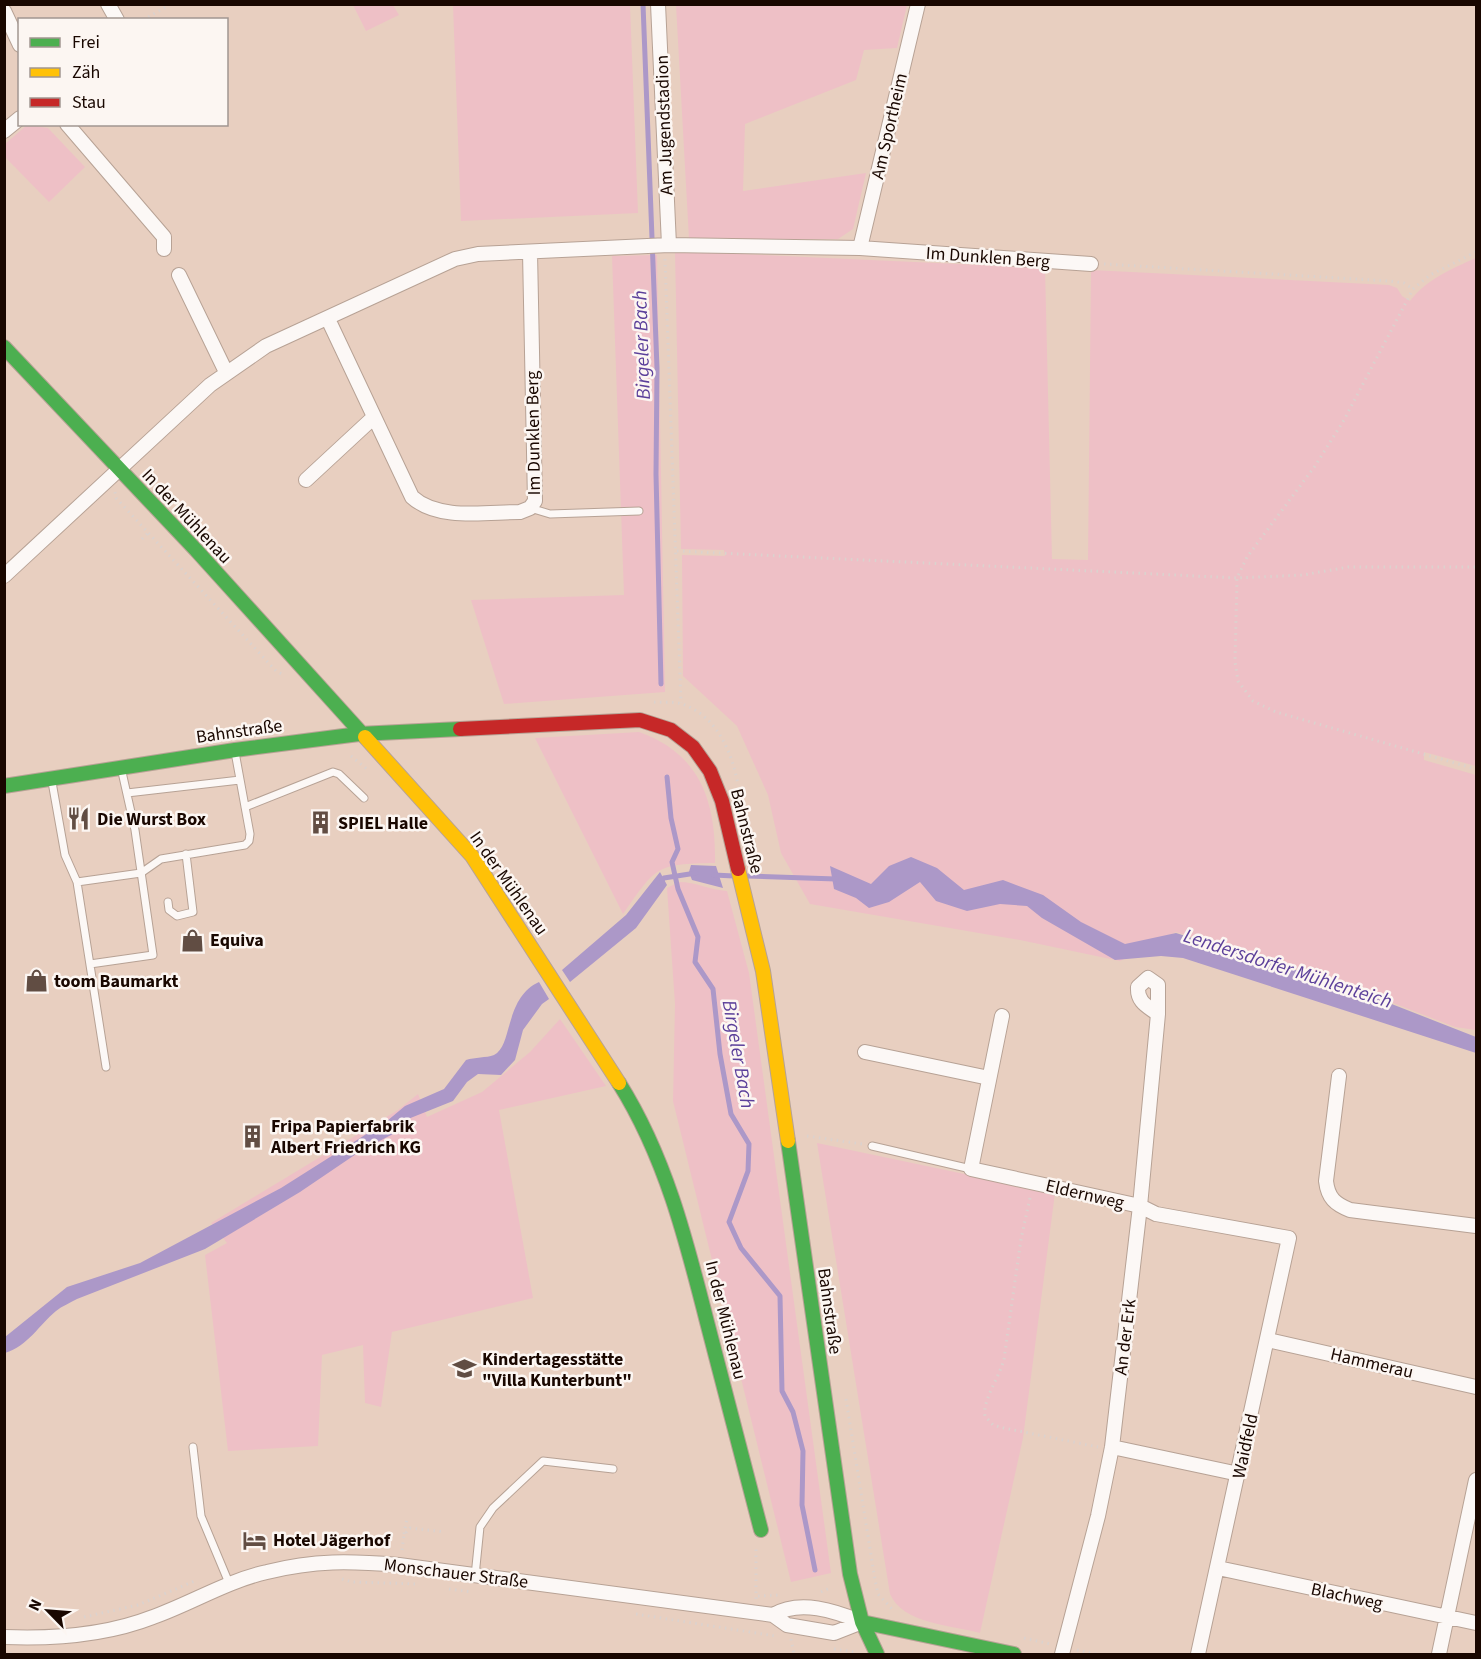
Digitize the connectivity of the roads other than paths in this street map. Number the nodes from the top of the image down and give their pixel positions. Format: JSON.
{"nodes":[{"id":1,"x":108,"y":4,"type":"edge"},
{"id":2,"x":658,"y":4,"type":"edge"},
{"id":3,"x":918,"y":4,"type":"edge"},
{"id":4,"x":4,"y":11,"type":"edge"},
{"id":5,"x":116,"y":18,"type":"edge"},
{"id":6,"x":18,"y":41,"type":"edge"},
{"id":7,"x":18,"y":120,"type":"edge"},
{"id":8,"x":69,"y":126,"type":"edge"},
{"id":9,"x":4,"y":131,"type":"edge"},
{"id":10,"x":657,"y":245,"type":"junction"},
{"id":11,"x":860,"y":248,"type":"junction"},
{"id":12,"x":164,"y":249,"type":"dead end"},
{"id":13,"x":530,"y":252,"type":"junction"},
{"id":14,"x":1090,"y":264,"type":"road end"},
{"id":15,"x":179,"y":275,"type":"dead end"},
{"id":16,"x":328,"y":319,"type":"junction"},
{"id":17,"x":4,"y":347,"type":"edge"},
{"id":18,"x":226,"y":372,"type":"junction"},
{"id":19,"x":374,"y":417,"type":"junction"},
{"id":20,"x":119,"y":470,"type":"junction"},
{"id":21,"x":306,"y":480,"type":"dead end"},
{"id":22,"x":530,"y":508,"type":"junction"},
{"id":23,"x":639,"y":511,"type":"dead end"},
{"id":24,"x":4,"y":576,"type":"edge"},
{"id":25,"x":359,"y":734,"type":"junction"},
{"id":26,"x":235,"y":750,"type":"junction"},
{"id":27,"x":121,"y":767,"type":"junction"},
{"id":28,"x":52,"y":779,"type":"junction"},
{"id":29,"x":240,"y":780,"type":"junction"},
{"id":30,"x":4,"y":786,"type":"edge"},
{"id":31,"x":127,"y":793,"type":"junction"},
{"id":32,"x":364,"y":798,"type":"dead end"},
{"id":33,"x":245,"y":807,"type":"junction"},
{"id":34,"x":186,"y":854,"type":"junction"},
{"id":35,"x":161,"y":859,"type":"junction"},
{"id":36,"x":162,"y":869,"type":"dead end"},
{"id":37,"x":141,"y":873,"type":"junction"},
{"id":38,"x":77,"y":882,"type":"junction"},
{"id":39,"x":168,"y":902,"type":"dead end"},
{"id":40,"x":90,"y":964,"type":"junction"},
{"id":41,"x":1158,"y":1014,"type":"dead end"},
{"id":42,"x":1002,"y":1016,"type":"dead end"},
{"id":43,"x":865,"y":1052,"type":"dead end"},
{"id":44,"x":106,"y":1067,"type":"dead end"},
{"id":45,"x":1339,"y":1076,"type":"dead end"},
{"id":46,"x":989,"y":1078,"type":"junction"},
{"id":47,"x":872,"y":1146,"type":"road end"},
{"id":48,"x":971,"y":1168,"type":"junction"},
{"id":49,"x":1140,"y":1206,"type":"junction"},
{"id":50,"x":1476,"y":1226,"type":"edge"},
{"id":51,"x":1289,"y":1238,"type":"joint"},
{"id":52,"x":1268,"y":1340,"type":"junction"},
{"id":53,"x":1476,"y":1387,"type":"edge"},
{"id":54,"x":193,"y":1447,"type":"dead end"},
{"id":55,"x":1112,"y":1448,"type":"junction"},
{"id":56,"x":614,"y":1469,"type":"dead end"},
{"id":57,"x":1239,"y":1474,"type":"junction"},
{"id":58,"x":1476,"y":1480,"type":"edge"},
{"id":59,"x":761,"y":1530,"type":"road end"},
{"id":60,"x":1218,"y":1568,"type":"junction"},
{"id":61,"x":475,"y":1576,"type":"junction"},
{"id":62,"x":230,"y":1583,"type":"junction"},
{"id":63,"x":773,"y":1615,"type":"junction"},
{"id":64,"x":1447,"y":1617,"type":"junction"},
{"id":65,"x":862,"y":1622,"type":"junction"},
{"id":66,"x":1476,"y":1623,"type":"edge"},
{"id":67,"x":4,"y":1637,"type":"edge"},
{"id":68,"x":877,"y":1654,"type":"edge"},
{"id":69,"x":1014,"y":1654,"type":"edge"},
{"id":70,"x":1062,"y":1654,"type":"edge"},
{"id":71,"x":1198,"y":1654,"type":"edge"},
{"id":72,"x":1439,"y":1654,"type":"edge"}],
"edges":[{"from":1,"to":5,"type":"street"},
{"from":2,"to":10,"type":"street","name":"Am Jugendstadion"},
{"from":3,"to":11,"type":"street","name":"Am Sportheim"},
{"from":4,"to":6,"type":"street"},
{"from":7,"to":9,"type":"street"},
{"from":8,"to":12,"type":"street"},
{"from":10,"to":11,"type":"street","name":"Im Dunklen Berg"},
{"from":10,"to":13,"type":"street","name":"Im Dunklen Berg"},
{"from":11,"to":14,"type":"street","name":"Im Dunklen Berg"},
{"from":13,"to":16,"type":"street","name":"Im Dunklen Berg"},
{"from":13,"to":22,"type":"street","name":"Im Dunklen Berg"},
{"from":15,"to":18,"type":"street"},
{"from":16,"to":18,"type":"street","name":"Im Dunklen Berg"},
{"from":16,"to":19,"type":"street","name":"Im Dunklen Berg"},
{"from":17,"to":20,"type":"main road","name":"In der Mühlenau"},
{"from":18,"to":20,"type":"street","name":"Im Dunklen Berg"},
{"from":19,"to":21,"type":"street"},
{"from":19,"to":22,"type":"street","name":"Im Dunklen Berg"},
{"from":20,"to":24,"type":"street","name":"Im Dunklen Berg"},
{"from":20,"to":25,"type":"main road","name":"In der Mühlenau"},
{"from":22,"to":23,"type":"lane"},
{"from":25,"to":26,"type":"main road","name":"Bahnstraße"},
{"from":25,"to":59,"type":"main road","name":"In der Mühlenau"},
{"from":25,"to":65,"type":"main road","name":"Bahnstraße"},
{"from":26,"to":27,"type":"main road","name":"Bahnstraße"},
{"from":26,"to":29,"type":"lane"},
{"from":27,"to":28,"type":"main road","name":"Bahnstraße"},
{"from":27,"to":31,"type":"lane"},
{"from":28,"to":30,"type":"main road","name":"Bahnstraße"},
{"from":28,"to":38,"type":"lane"},
{"from":29,"to":31,"type":"lane"},
{"from":29,"to":33,"type":"lane"},
{"from":31,"to":37,"type":"lane"},
{"from":32,"to":33,"type":"lane"},
{"from":33,"to":34,"type":"lane"},
{"from":34,"to":35,"type":"lane"},
{"from":34,"to":39,"type":"lane"},
{"from":35,"to":36,"type":"lane"},
{"from":35,"to":37,"type":"lane"},
{"from":37,"to":38,"type":"lane"},
{"from":37,"to":40,"type":"lane"},
{"from":38,"to":40,"type":"lane"},
{"from":40,"to":44,"type":"lane"},
{"from":41,"to":49,"type":"street","name":"An der Erk"},
{"from":42,"to":46,"type":"street"},
{"from":43,"to":46,"type":"street"},
{"from":45,"to":50,"type":"street"},
{"from":46,"to":48,"type":"street"},
{"from":47,"to":48,"type":"lane"},
{"from":48,"to":49,"type":"street","name":"Eldernweg"},
{"from":49,"to":51,"type":"street","name":"Eldernweg"},
{"from":49,"to":55,"type":"street","name":"An der Erk"},
{"from":51,"to":52,"type":"street","name":"Waidfeld"},
{"from":52,"to":53,"type":"street","name":"Hammerau"},
{"from":52,"to":57,"type":"street","name":"Waidfeld"},
{"from":54,"to":62,"type":"lane"},
{"from":55,"to":57,"type":"street"},
{"from":55,"to":70,"type":"street","name":"An der Erk"},
{"from":56,"to":61,"type":"lane"},
{"from":57,"to":60,"type":"street","name":"Waidfeld"},
{"from":58,"to":64,"type":"street"},
{"from":60,"to":64,"type":"street","name":"Blachweg"},
{"from":60,"to":71,"type":"street","name":"Waidfeld"},
{"from":61,"to":62,"type":"street","name":"Monschauer Straße"},
{"from":61,"to":63,"type":"street","name":"Monschauer Straße"},
{"from":62,"to":67,"type":"street","name":"Monschauer Straße"},
{"from":63,"to":65,"type":"street","name":"Monschauer Straße"},
{"from":63,"to":65,"type":"street","name":"Monschauer Straße"},
{"from":64,"to":66,"type":"street","name":"Blachweg"},
{"from":64,"to":72,"type":"street"},
{"from":65,"to":68,"type":"main road","name":"Bahnstraße"},
{"from":65,"to":69,"type":"main road"}]}
